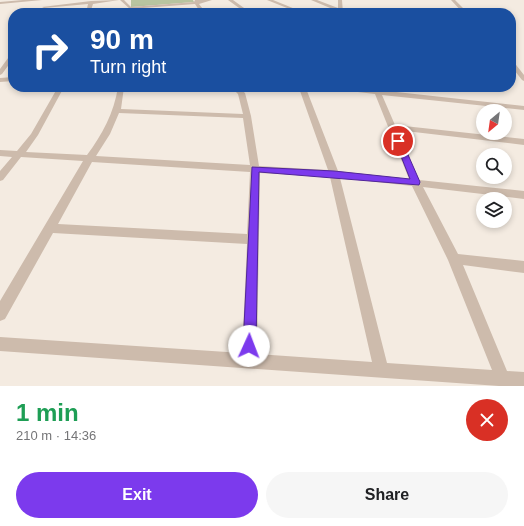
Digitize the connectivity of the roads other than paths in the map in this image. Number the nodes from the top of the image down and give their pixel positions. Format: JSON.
{"nodes":[{"id":1,"x":40,"y":0,"type":"edge"},
{"id":2,"x":44,"y":0,"type":"edge"},
{"id":3,"x":117,"y":0,"type":"edge"},
{"id":4,"x":122,"y":0,"type":"edge"},
{"id":5,"x":210,"y":0,"type":"edge"},
{"id":6,"x":230,"y":0,"type":"edge"},
{"id":7,"x":269,"y":0,"type":"edge"},
{"id":8,"x":313,"y":0,"type":"edge"},
{"id":9,"x":454,"y":0,"type":"edge"},
{"id":10,"x":82,"y":1,"type":"edge"},
{"id":11,"x":197,"y":1,"type":"edge"},
{"id":12,"x":91,"y":2,"type":"junction"},
{"id":13,"x":0,"y":3,"type":"edge"},
{"id":14,"x":163,"y":5,"type":"junction"},
{"id":15,"x":44,"y":7,"type":"joint"},
{"id":16,"x":89,"y":8,"type":"edge"},
{"id":17,"x":128,"y":8,"type":"edge"},
{"id":18,"x":143,"y":8,"type":"edge"},
{"id":19,"x":164,"y":8,"type":"edge"},
{"id":20,"x":242,"y":8,"type":"edge"},
{"id":21,"x":287,"y":8,"type":"edge"},
{"id":22,"x":331,"y":8,"type":"edge"},
{"id":23,"x":461,"y":8,"type":"edge"},
{"id":24,"x":8,"y":62,"type":"edge"},
{"id":25,"x":516,"y":69,"type":"edge"},
{"id":26,"x":0,"y":73,"type":"edge"},
{"id":27,"x":524,"y":79,"type":"edge"},
{"id":28,"x":58,"y":92,"type":"edge"},
{"id":29,"x":120,"y":92,"type":"edge"},
{"id":30,"x":240,"y":92,"type":"edge"},
{"id":31,"x":308,"y":92,"type":"edge"},
{"id":32,"x":370,"y":92,"type":"edge"},
{"id":33,"x":378,"y":93,"type":"junction"},
{"id":34,"x":524,"y":108,"type":"edge"},
{"id":35,"x":116,"y":111,"type":"junction"},
{"id":36,"x":247,"y":116,"type":"junction"},
{"id":37,"x":393,"y":127,"type":"junction"},
{"id":38,"x":524,"y":142,"type":"edge"},
{"id":39,"x":0,"y":152,"type":"edge"},
{"id":40,"x":20,"y":153,"type":"junction"},
{"id":41,"x":89,"y":159,"type":"junction"},
{"id":42,"x":255,"y":169,"type":"junction"},
{"id":43,"x":334,"y":174,"type":"junction"},
{"id":44,"x":0,"y":178,"type":"edge"},
{"id":45,"x":415,"y":182,"type":"junction"},
{"id":46,"x":524,"y":195,"type":"edge"},
{"id":47,"x":50,"y":228,"type":"junction"},
{"id":48,"x":253,"y":239,"type":"junction"},
{"id":49,"x":454,"y":259,"type":"junction"},
{"id":50,"x":524,"y":267,"type":"edge"},
{"id":51,"x":0,"y":314,"type":"edge"},
{"id":52,"x":0,"y":344,"type":"edge"},
{"id":53,"x":249,"y":362,"type":"junction"},
{"id":54,"x":380,"y":370,"type":"junction"},
{"id":55,"x":502,"y":377,"type":"junction"},
{"id":56,"x":524,"y":380,"type":"edge"}],
"edges":[{"from":1,"to":13,"type":"street"},
{"from":2,"to":15,"type":"street"},
{"from":3,"to":12,"type":"street"},
{"from":4,"to":17,"type":"street"},
{"from":5,"to":11,"type":"street"},
{"from":6,"to":20,"type":"street"},
{"from":7,"to":21,"type":"street"},
{"from":8,"to":22,"type":"street"},
{"from":9,"to":23,"type":"street"},
{"from":10,"to":12,"type":"street"},
{"from":10,"to":15,"type":"street"},
{"from":11,"to":14,"type":"street"},
{"from":12,"to":16,"type":"street"},
{"from":14,"to":18,"type":"street"},
{"from":14,"to":19,"type":"street"},
{"from":24,"to":26,"type":"street"},
{"from":25,"to":27,"type":"street"},
{"from":28,"to":40,"type":"street"},
{"from":29,"to":35,"type":"street"},
{"from":30,"to":36,"type":"street"},
{"from":31,"to":43,"type":"street"},
{"from":32,"to":33,"type":"street"},
{"from":33,"to":34,"type":"street"},
{"from":33,"to":37,"type":"street"},
{"from":35,"to":36,"type":"street"},
{"from":35,"to":41,"type":"street"},
{"from":36,"to":42,"type":"street"},
{"from":37,"to":38,"type":"street"},
{"from":37,"to":45,"type":"street"},
{"from":39,"to":40,"type":"street"},
{"from":40,"to":41,"type":"street"},
{"from":40,"to":44,"type":"street"},
{"from":41,"to":42,"type":"street"},
{"from":41,"to":47,"type":"street"},
{"from":42,"to":43,"type":"street"},
{"from":42,"to":48,"type":"street"},
{"from":43,"to":45,"type":"street"},
{"from":43,"to":54,"type":"street"},
{"from":45,"to":46,"type":"street"},
{"from":45,"to":49,"type":"street"},
{"from":47,"to":48,"type":"street"},
{"from":47,"to":51,"type":"street"},
{"from":48,"to":53,"type":"street"},
{"from":49,"to":50,"type":"street"},
{"from":49,"to":55,"type":"street"},
{"from":52,"to":53,"type":"street"},
{"from":53,"to":54,"type":"street"},
{"from":54,"to":55,"type":"street"},
{"from":55,"to":56,"type":"street"}]}
